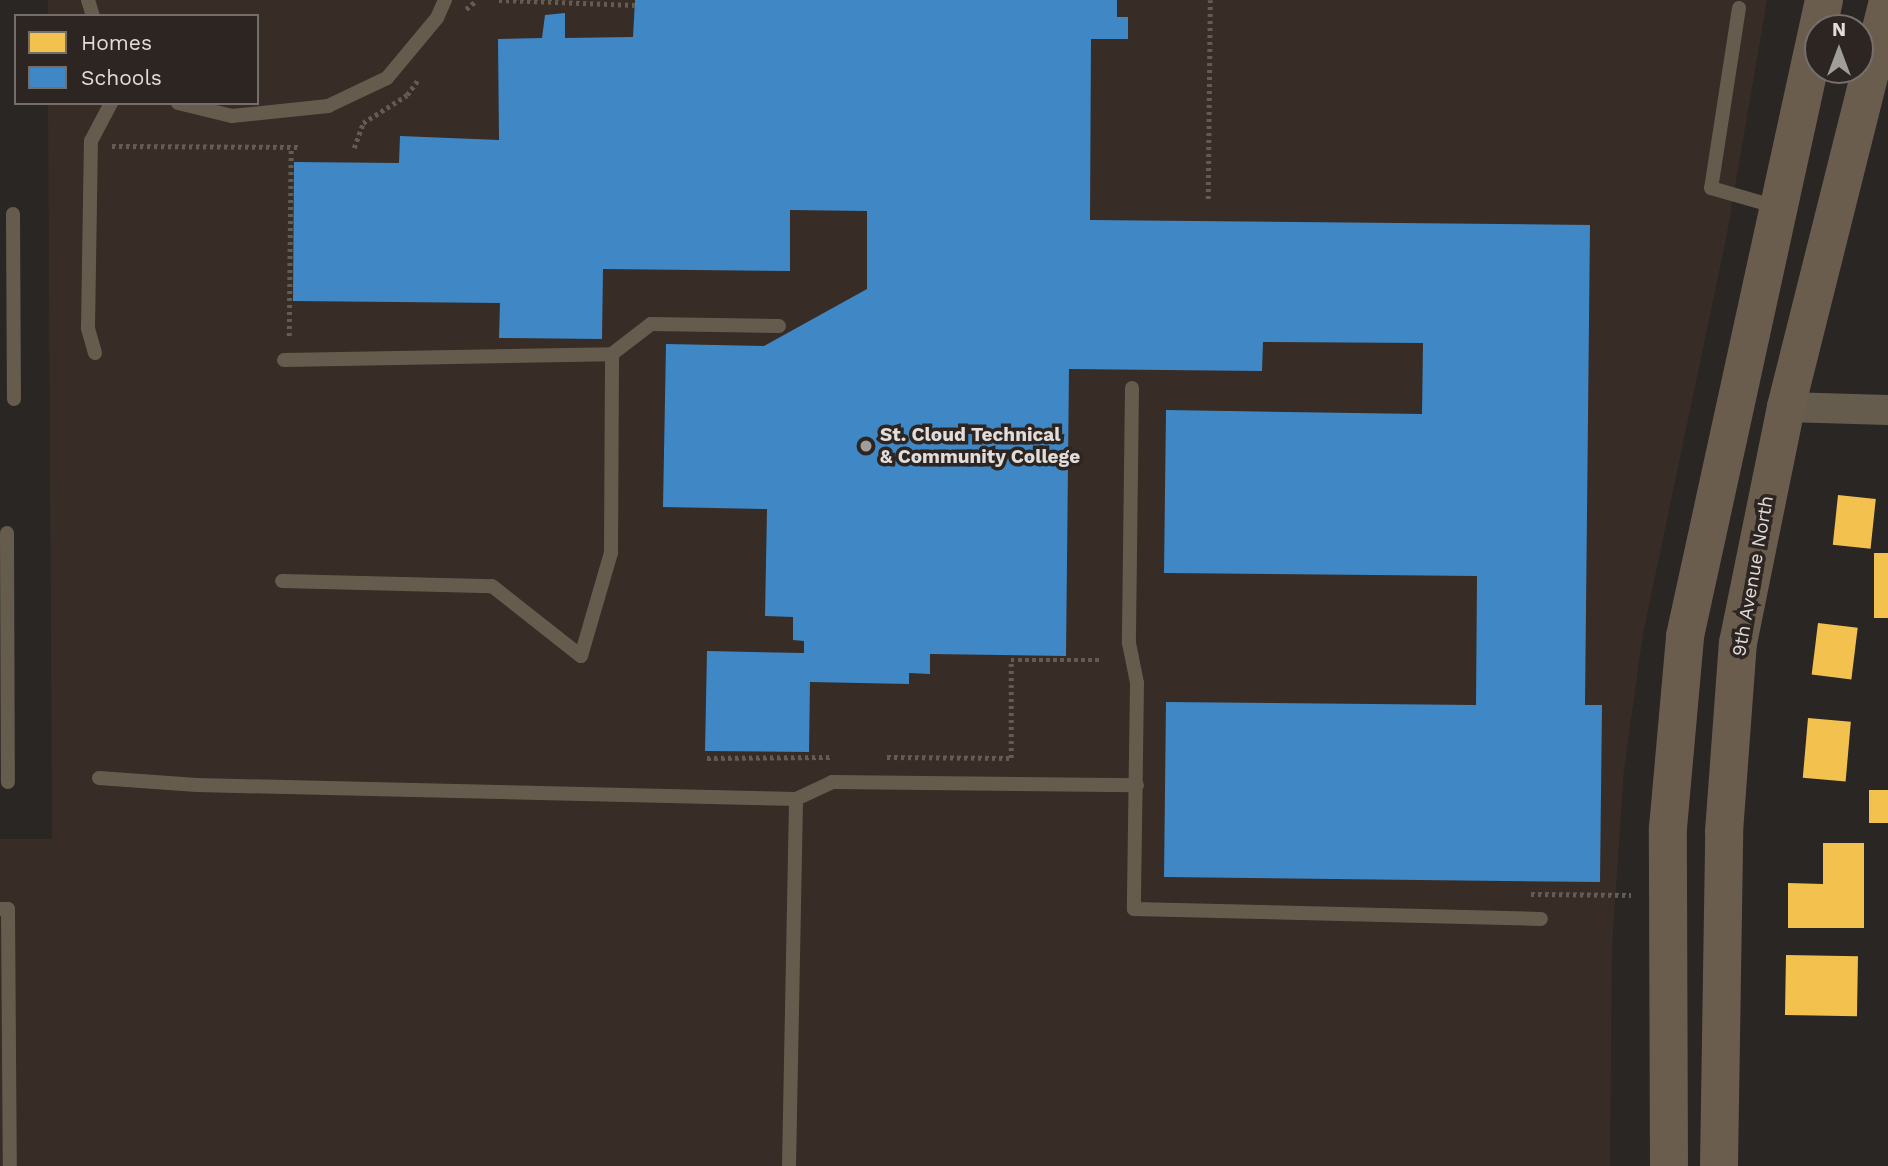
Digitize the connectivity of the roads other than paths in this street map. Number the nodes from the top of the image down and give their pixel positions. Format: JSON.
{"nodes":[{"id":1,"x":445,"y":0,"type":"edge"},
{"id":2,"x":1824,"y":0,"type":"edge"},
{"id":3,"x":1887,"y":7,"type":"edge"},
{"id":4,"x":1739,"y":8,"type":"dead end"},
{"id":5,"x":110,"y":105,"type":"edge"},
{"id":6,"x":186,"y":105,"type":"edge"},
{"id":7,"x":1778,"y":208,"type":"junction"},
{"id":8,"x":13,"y":214,"type":"dead end"},
{"id":9,"x":779,"y":326,"type":"dead end"},
{"id":10,"x":95,"y":353,"type":"dead end"},
{"id":11,"x":612,"y":354,"type":"junction"},
{"id":12,"x":284,"y":360,"type":"dead end"},
{"id":13,"x":1132,"y":388,"type":"dead end"},
{"id":14,"x":14,"y":399,"type":"dead end"},
{"id":15,"x":1786,"y":407,"type":"junction"},
{"id":16,"x":1888,"y":410,"type":"edge"},
{"id":17,"x":7,"y":533,"type":"dead end"},
{"id":18,"x":4,"y":571,"type":"edge"},
{"id":19,"x":282,"y":581,"type":"dead end"},
{"id":20,"x":99,"y":778,"type":"dead end"},
{"id":21,"x":8,"y":782,"type":"dead end"},
{"id":22,"x":1137,"y":785,"type":"junction"},
{"id":23,"x":796,"y":799,"type":"junction"},
{"id":24,"x":0,"y":909,"type":"edge"},
{"id":25,"x":1541,"y":919,"type":"dead end"},
{"id":26,"x":10,"y":1166,"type":"edge"},
{"id":27,"x":789,"y":1166,"type":"edge"},
{"id":28,"x":1669,"y":1166,"type":"edge"},
{"id":29,"x":1719,"y":1166,"type":"edge"}],
"edges":[{"from":1,"to":6,"type":"lane"},
{"from":2,"to":7,"type":"main road"},
{"from":3,"to":15,"type":"main road","name":"9th Avenue North"},
{"from":4,"to":7,"type":"lane"},
{"from":5,"to":10,"type":"lane"},
{"from":7,"to":28,"type":"main road"},
{"from":8,"to":14,"type":"lane"},
{"from":9,"to":11,"type":"lane"},
{"from":11,"to":12,"type":"lane"},
{"from":11,"to":19,"type":"lane"},
{"from":13,"to":22,"type":"lane"},
{"from":15,"to":16,"type":"street"},
{"from":15,"to":29,"type":"main road","name":"9th Avenue North"},
{"from":17,"to":18,"type":"lane"},
{"from":18,"to":21,"type":"lane"},
{"from":20,"to":23,"type":"lane"},
{"from":22,"to":23,"type":"lane"},
{"from":22,"to":25,"type":"lane"},
{"from":23,"to":27,"type":"lane"},
{"from":24,"to":26,"type":"lane"}]}
